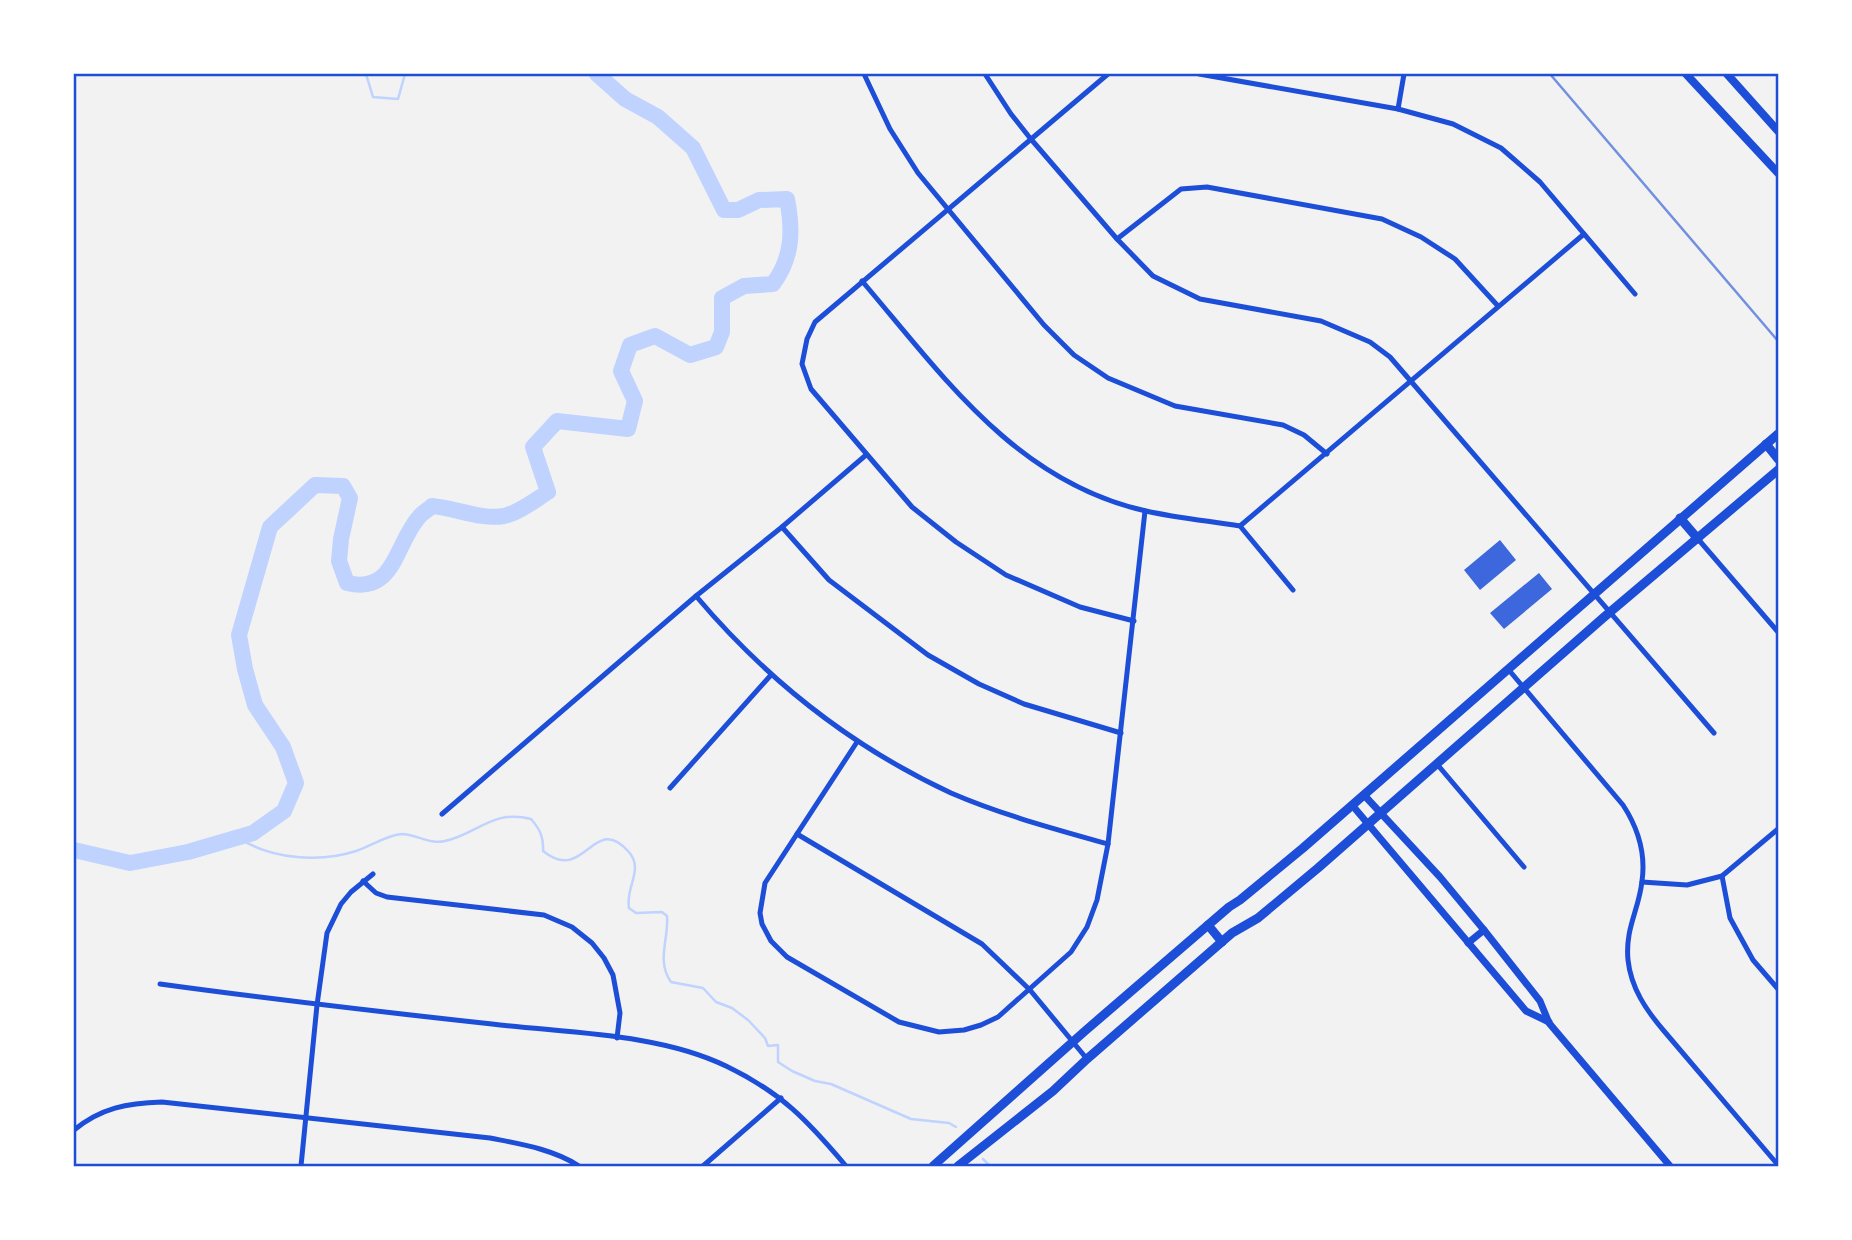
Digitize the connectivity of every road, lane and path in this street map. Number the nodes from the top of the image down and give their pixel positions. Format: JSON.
{"nodes":[{"id":1,"x":864,"y":74,"type":"edge"},
{"id":2,"x":985,"y":74,"type":"edge"},
{"id":3,"x":1108,"y":74,"type":"edge"},
{"id":4,"x":1199,"y":74,"type":"edge"},
{"id":5,"x":1404,"y":74,"type":"edge"},
{"id":6,"x":1686,"y":74,"type":"edge"},
{"id":7,"x":1727,"y":74,"type":"edge"},
{"id":8,"x":1398,"y":109,"type":"junction"},
{"id":9,"x":1779,"y":131,"type":"edge"},
{"id":10,"x":1030,"y":138,"type":"junction"},
{"id":11,"x":1778,"y":171,"type":"edge"},
{"id":12,"x":947,"y":209,"type":"junction"},
{"id":13,"x":1584,"y":234,"type":"junction"},
{"id":14,"x":1116,"y":239,"type":"junction"},
{"id":15,"x":862,"y":281,"type":"junction"},
{"id":16,"x":1635,"y":294,"type":"dead end"},
{"id":17,"x":1498,"y":306,"type":"junction"},
{"id":18,"x":1410,"y":379,"type":"junction"},
{"id":19,"x":1779,"y":434,"type":"edge"},
{"id":20,"x":1766,"y":444,"type":"junction"},
{"id":21,"x":1327,"y":454,"type":"junction"},
{"id":22,"x":866,"y":455,"type":"junction"},
{"id":23,"x":1779,"y":459,"type":"edge"},
{"id":24,"x":1779,"y":470,"type":"edge"},
{"id":25,"x":1145,"y":511,"type":"junction"},
{"id":26,"x":1680,"y":518,"type":"junction"},
{"id":27,"x":1240,"y":526,"type":"junction"},
{"id":28,"x":782,"y":527,"type":"junction"},
{"id":29,"x":1698,"y":539,"type":"junction"},
{"id":30,"x":1293,"y":590,"type":"dead end"},
{"id":31,"x":1596,"y":594,"type":"junction"},
{"id":32,"x":696,"y":596,"type":"junction"},
{"id":33,"x":1611,"y":612,"type":"junction"},
{"id":34,"x":1134,"y":621,"type":"junction"},
{"id":35,"x":1779,"y":632,"type":"edge"},
{"id":36,"x":1508,"y":669,"type":"junction"},
{"id":37,"x":771,"y":675,"type":"junction"},
{"id":38,"x":1524,"y":688,"type":"junction"},
{"id":39,"x":1121,"y":733,"type":"junction"},
{"id":40,"x":1714,"y":733,"type":"dead end"},
{"id":41,"x":857,"y":742,"type":"junction"},
{"id":42,"x":1436,"y":764,"type":"junction"},
{"id":43,"x":670,"y":788,"type":"dead end"},
{"id":44,"x":1364,"y":795,"type":"junction"},
{"id":45,"x":1352,"y":805,"type":"junction"},
{"id":46,"x":1382,"y":812,"type":"junction"},
{"id":47,"x":442,"y":814,"type":"dead end"},
{"id":48,"x":1367,"y":824,"type":"junction"},
{"id":49,"x":1779,"y":829,"type":"edge"},
{"id":50,"x":797,"y":834,"type":"junction"},
{"id":51,"x":1108,"y":844,"type":"junction"},
{"id":52,"x":1524,"y":867,"type":"dead end"},
{"id":53,"x":373,"y":874,"type":"dead end"},
{"id":54,"x":1722,"y":876,"type":"junction"},
{"id":55,"x":363,"y":881,"type":"junction"},
{"id":56,"x":1642,"y":882,"type":"junction"},
{"id":57,"x":1208,"y":925,"type":"junction"},
{"id":58,"x":1484,"y":930,"type":"junction"},
{"id":59,"x":1222,"y":942,"type":"junction"},
{"id":60,"x":1468,"y":943,"type":"junction"},
{"id":61,"x":160,"y":984,"type":"dead end"},
{"id":62,"x":1779,"y":989,"type":"edge"},
{"id":63,"x":1030,"y":990,"type":"junction"},
{"id":64,"x":317,"y":1006,"type":"junction"},
{"id":65,"x":1549,"y":1023,"type":"junction"},
{"id":66,"x":617,"y":1038,"type":"junction"},
{"id":67,"x":1073,"y":1042,"type":"junction"},
{"id":68,"x":1087,"y":1059,"type":"junction"},
{"id":69,"x":781,"y":1098,"type":"junction"},
{"id":70,"x":306,"y":1119,"type":"junction"},
{"id":71,"x":74,"y":1130,"type":"edge"},
{"id":72,"x":1779,"y":1165,"type":"edge"},
{"id":73,"x":301,"y":1167,"type":"edge"},
{"id":74,"x":579,"y":1167,"type":"edge"},
{"id":75,"x":703,"y":1167,"type":"edge"},
{"id":76,"x":846,"y":1167,"type":"edge"},
{"id":77,"x":933,"y":1167,"type":"edge"},
{"id":78,"x":958,"y":1167,"type":"edge"},
{"id":79,"x":1670,"y":1167,"type":"edge"}],
"edges":[{"from":1,"to":12,"type":"street"},
{"from":2,"to":10,"type":"street"},
{"from":3,"to":10,"type":"street"},
{"from":4,"to":8,"type":"street"},
{"from":5,"to":8,"type":"street"},
{"from":6,"to":11,"type":"main road"},
{"from":7,"to":9,"type":"main road"},
{"from":8,"to":13,"type":"street"},
{"from":10,"to":12,"type":"street"},
{"from":10,"to":14,"type":"street"},
{"from":12,"to":15,"type":"street"},
{"from":12,"to":21,"type":"street"},
{"from":13,"to":16,"type":"street"},
{"from":13,"to":17,"type":"street"},
{"from":14,"to":17,"type":"street"},
{"from":14,"to":18,"type":"street"},
{"from":15,"to":22,"type":"street"},
{"from":15,"to":25,"type":"street"},
{"from":17,"to":18,"type":"street"},
{"from":18,"to":21,"type":"street"},
{"from":18,"to":31,"type":"street"},
{"from":19,"to":20,"type":"main road"},
{"from":20,"to":23,"type":"main road"},
{"from":20,"to":26,"type":"main road"},
{"from":21,"to":27,"type":"street"},
{"from":22,"to":28,"type":"street"},
{"from":22,"to":34,"type":"street"},
{"from":24,"to":29,"type":"main road"},
{"from":25,"to":27,"type":"street"},
{"from":25,"to":34,"type":"street"},
{"from":26,"to":29,"type":"main road"},
{"from":26,"to":31,"type":"main road"},
{"from":27,"to":30,"type":"street"},
{"from":28,"to":32,"type":"street"},
{"from":28,"to":39,"type":"street"},
{"from":29,"to":33,"type":"main road"},
{"from":29,"to":35,"type":"street"},
{"from":31,"to":33,"type":"street"},
{"from":31,"to":36,"type":"main road"},
{"from":32,"to":37,"type":"street"},
{"from":32,"to":47,"type":"street"},
{"from":33,"to":38,"type":"main road"},
{"from":33,"to":40,"type":"street"},
{"from":34,"to":39,"type":"street"},
{"from":36,"to":38,"type":"street"},
{"from":36,"to":44,"type":"main road"},
{"from":37,"to":41,"type":"street"},
{"from":37,"to":43,"type":"street"},
{"from":38,"to":42,"type":"main road"},
{"from":38,"to":56,"type":"street"},
{"from":39,"to":51,"type":"street"},
{"from":41,"to":50,"type":"street"},
{"from":41,"to":51,"type":"street"},
{"from":42,"to":46,"type":"main road"},
{"from":42,"to":52,"type":"street"},
{"from":44,"to":45,"type":"main road"},
{"from":44,"to":46,"type":"street"},
{"from":45,"to":48,"type":"street"},
{"from":45,"to":57,"type":"main road"},
{"from":46,"to":48,"type":"main road"},
{"from":46,"to":58,"type":"street"},
{"from":48,"to":59,"type":"main road"},
{"from":48,"to":60,"type":"street"},
{"from":49,"to":54,"type":"street"},
{"from":50,"to":63,"type":"street"},
{"from":50,"to":63,"type":"street"},
{"from":51,"to":63,"type":"street"},
{"from":53,"to":55,"type":"street"},
{"from":54,"to":56,"type":"street"},
{"from":54,"to":62,"type":"street"},
{"from":55,"to":64,"type":"street"},
{"from":55,"to":66,"type":"street"},
{"from":56,"to":72,"type":"street"},
{"from":57,"to":59,"type":"main road"},
{"from":57,"to":67,"type":"main road"},
{"from":58,"to":60,"type":"street"},
{"from":58,"to":65,"type":"street"},
{"from":59,"to":68,"type":"main road"},
{"from":60,"to":65,"type":"street"},
{"from":61,"to":64,"type":"street"},
{"from":63,"to":67,"type":"street"},
{"from":64,"to":66,"type":"street"},
{"from":64,"to":70,"type":"street"},
{"from":65,"to":79,"type":"street"},
{"from":66,"to":69,"type":"street"},
{"from":67,"to":68,"type":"street"},
{"from":67,"to":77,"type":"main road"},
{"from":68,"to":78,"type":"main road"},
{"from":69,"to":75,"type":"street"},
{"from":69,"to":76,"type":"street"},
{"from":70,"to":71,"type":"street"},
{"from":70,"to":73,"type":"street"},
{"from":70,"to":74,"type":"street"}]}
